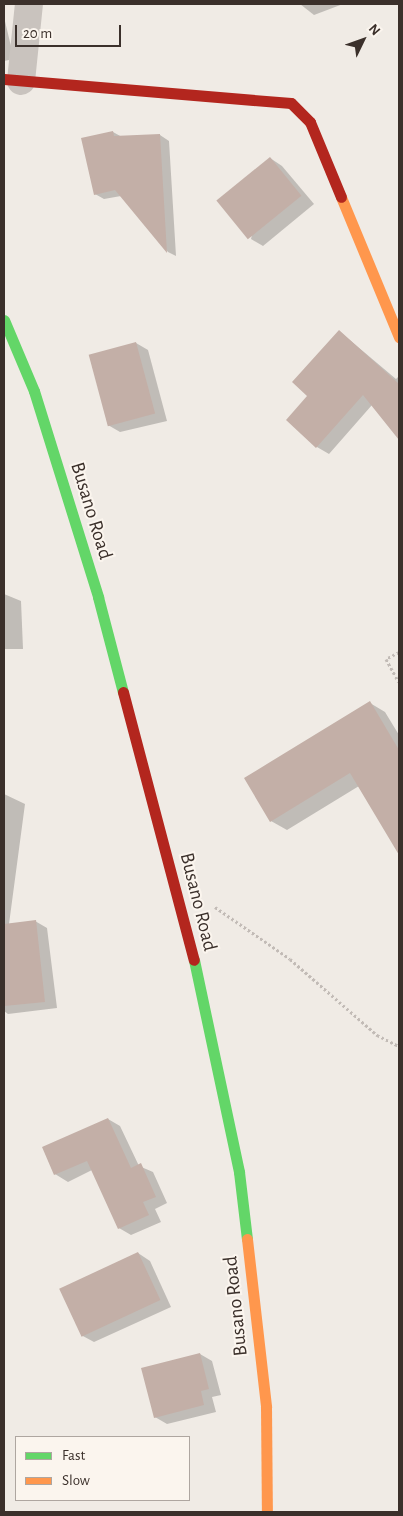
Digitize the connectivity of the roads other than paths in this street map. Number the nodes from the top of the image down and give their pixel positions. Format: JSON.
{"nodes":[{"id":1,"x":29,"y":4,"type":"edge"},
{"id":2,"x":13,"y":80,"type":"edge"},
{"id":3,"x":4,"y":320,"type":"edge"},
{"id":4,"x":399,"y":337,"type":"edge"},
{"id":5,"x":267,"y":1512,"type":"edge"}],
"edges":[{"from":1,"to":2,"type":"street"},
{"from":2,"to":4,"type":"street"},
{"from":3,"to":5,"type":"street","name":"Busano Road"}]}
